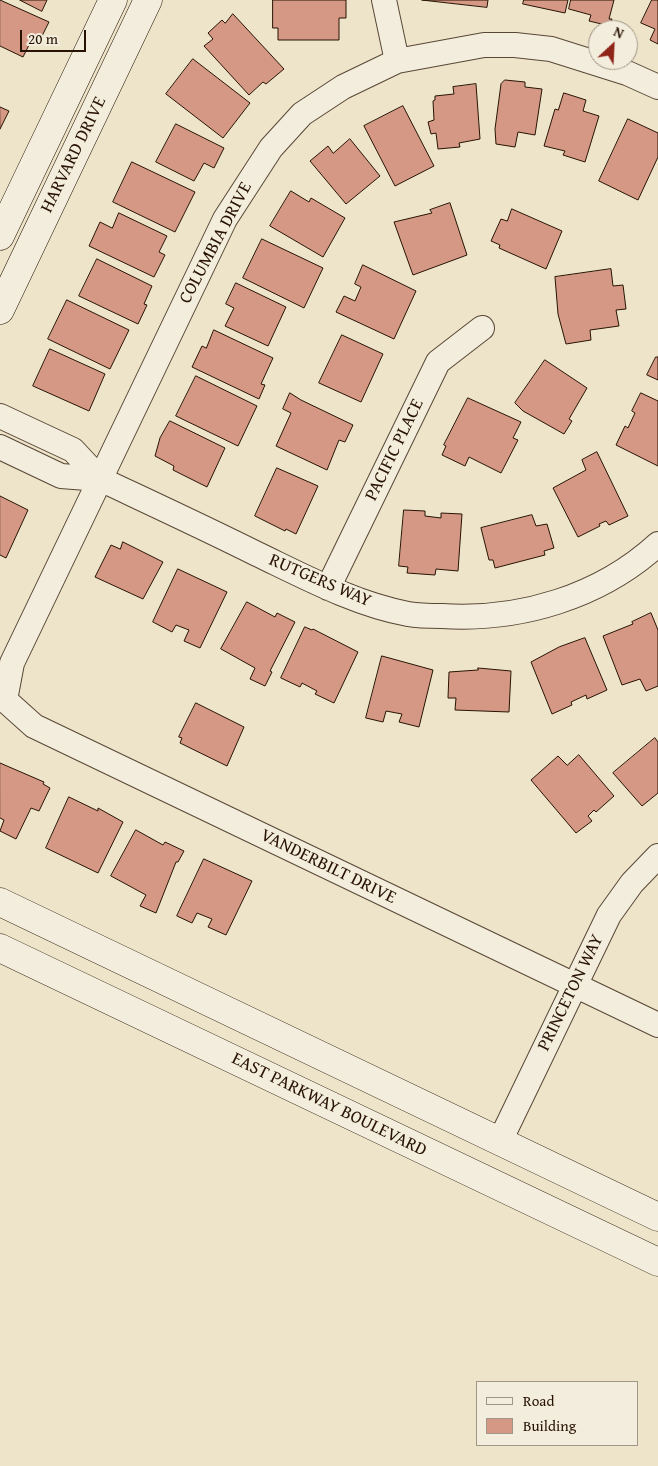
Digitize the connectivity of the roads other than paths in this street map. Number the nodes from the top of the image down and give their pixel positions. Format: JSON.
{"nodes":[{"id":1,"x":113,"y":0,"type":"edge"},
{"id":2,"x":148,"y":0,"type":"edge"},
{"id":3,"x":384,"y":0,"type":"edge"},
{"id":4,"x":397,"y":61,"type":"junction"},
{"id":5,"x":658,"y":87,"type":"edge"},
{"id":6,"x":0,"y":236,"type":"edge"},
{"id":7,"x":0,"y":310,"type":"edge"},
{"id":8,"x":482,"y":328,"type":"dead end"},
{"id":9,"x":0,"y":416,"type":"edge"},
{"id":10,"x":0,"y":447,"type":"edge"},
{"id":11,"x":100,"y":479,"type":"junction"},
{"id":12,"x":658,"y":544,"type":"edge"},
{"id":13,"x":328,"y":588,"type":"junction"},
{"id":14,"x":5,"y":700,"type":"joint"},
{"id":15,"x":658,"y":856,"type":"edge"},
{"id":16,"x":0,"y":902,"type":"edge"},
{"id":17,"x":0,"y":948,"type":"edge"},
{"id":18,"x":575,"y":985,"type":"junction"},
{"id":19,"x":658,"y":1025,"type":"edge"},
{"id":20,"x":500,"y":1141,"type":"junction"},
{"id":21,"x":658,"y":1217,"type":"edge"},
{"id":22,"x":658,"y":1262,"type":"edge"}],
"edges":[{"from":1,"to":6,"type":"street","name":"HARVARD DRIVE"},
{"from":2,"to":7,"type":"street","name":"HARVARD DRIVE"},
{"from":3,"to":4,"type":"street"},
{"from":4,"to":5,"type":"street","name":"COLUMBIA DRIVE"},
{"from":4,"to":11,"type":"street","name":"COLUMBIA DRIVE"},
{"from":8,"to":13,"type":"street","name":"PACIFIC PLACE"},
{"from":9,"to":11,"type":"street","name":"RUTGERS WAY"},
{"from":10,"to":11,"type":"street","name":"RUTGERS WAY"},
{"from":11,"to":13,"type":"street","name":"RUTGERS WAY"},
{"from":11,"to":14,"type":"street","name":"COLUMBIA DRIVE"},
{"from":12,"to":13,"type":"street","name":"RUTGERS WAY"},
{"from":14,"to":18,"type":"street","name":"VANDERBILT DRIVE"},
{"from":15,"to":18,"type":"street","name":"PRINCETON WAY"},
{"from":16,"to":20,"type":"street"},
{"from":17,"to":22,"type":"street","name":"EAST PARKWAY BOULEVARD"},
{"from":18,"to":19,"type":"street","name":"VANDERBILT DRIVE"},
{"from":18,"to":20,"type":"street","name":"PRINCETON WAY"},
{"from":20,"to":21,"type":"street"}]}
